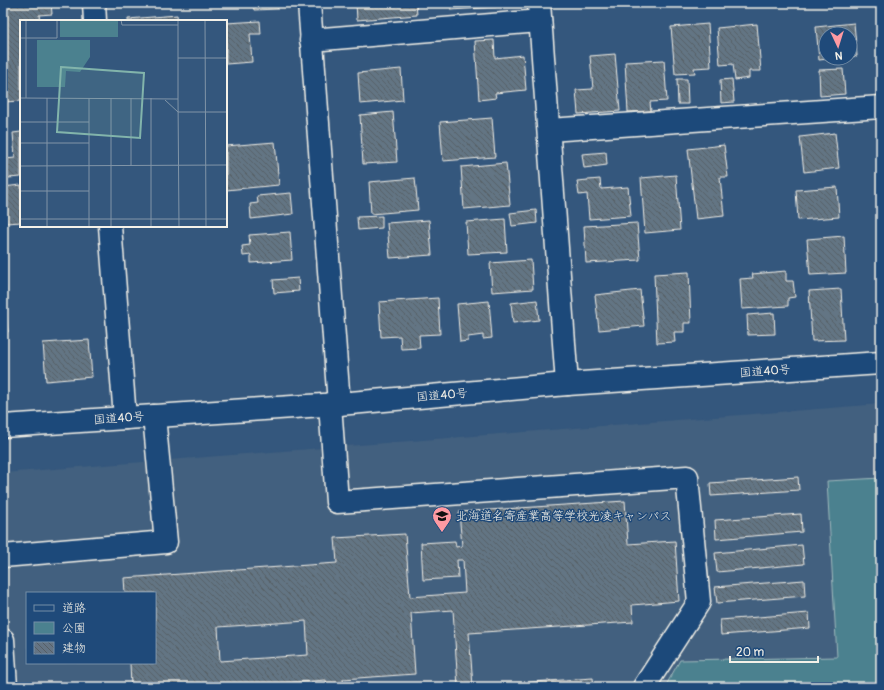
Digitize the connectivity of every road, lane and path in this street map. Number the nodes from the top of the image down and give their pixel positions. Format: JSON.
{"nodes":[{"id":1,"x":94,"y":3,"type":"edge"},
{"id":2,"x":308,"y":3,"type":"edge"},
{"id":3,"x":540,"y":12,"type":"edge"},
{"id":4,"x":95,"y":20,"type":"edge"},
{"id":5,"x":311,"y":40,"type":"junction"},
{"id":6,"x":881,"y":107,"type":"edge"},
{"id":7,"x":548,"y":130,"type":"junction"},
{"id":8,"x":110,"y":227,"type":"edge"},
{"id":9,"x":881,"y":363,"type":"edge"},
{"id":10,"x":567,"y":384,"type":"junction"},
{"id":11,"x":334,"y":404,"type":"junction"},
{"id":12,"x":154,"y":416,"type":"junction"},
{"id":13,"x":125,"y":418,"type":"junction"},
{"id":14,"x":3,"y":426,"type":"edge"},
{"id":15,"x":3,"y":556,"type":"edge"},
{"id":16,"x":3,"y":640,"type":"edge"},
{"id":17,"x":6,"y":687,"type":"edge"},
{"id":18,"x":644,"y":687,"type":"edge"}],
"edges":[{"from":1,"to":4,"type":"main road"},
{"from":2,"to":5,"type":"main road"},
{"from":3,"to":5,"type":"main road"},
{"from":3,"to":7,"type":"main road"},
{"from":5,"to":11,"type":"main road"},
{"from":6,"to":7,"type":"main road"},
{"from":7,"to":10,"type":"main road"},
{"from":8,"to":13,"type":"main road"},
{"from":9,"to":10,"type":"main road","name":"国道40号"},
{"from":10,"to":11,"type":"main road","name":"国道40号"},
{"from":11,"to":12,"type":"main road","name":"国道40号"},
{"from":11,"to":18,"type":"main road"},
{"from":12,"to":13,"type":"main road","name":"国道40号"},
{"from":12,"to":15,"type":"main road"},
{"from":13,"to":14,"type":"main road","name":"国道40号"},
{"from":16,"to":17,"type":"main road"}]}
